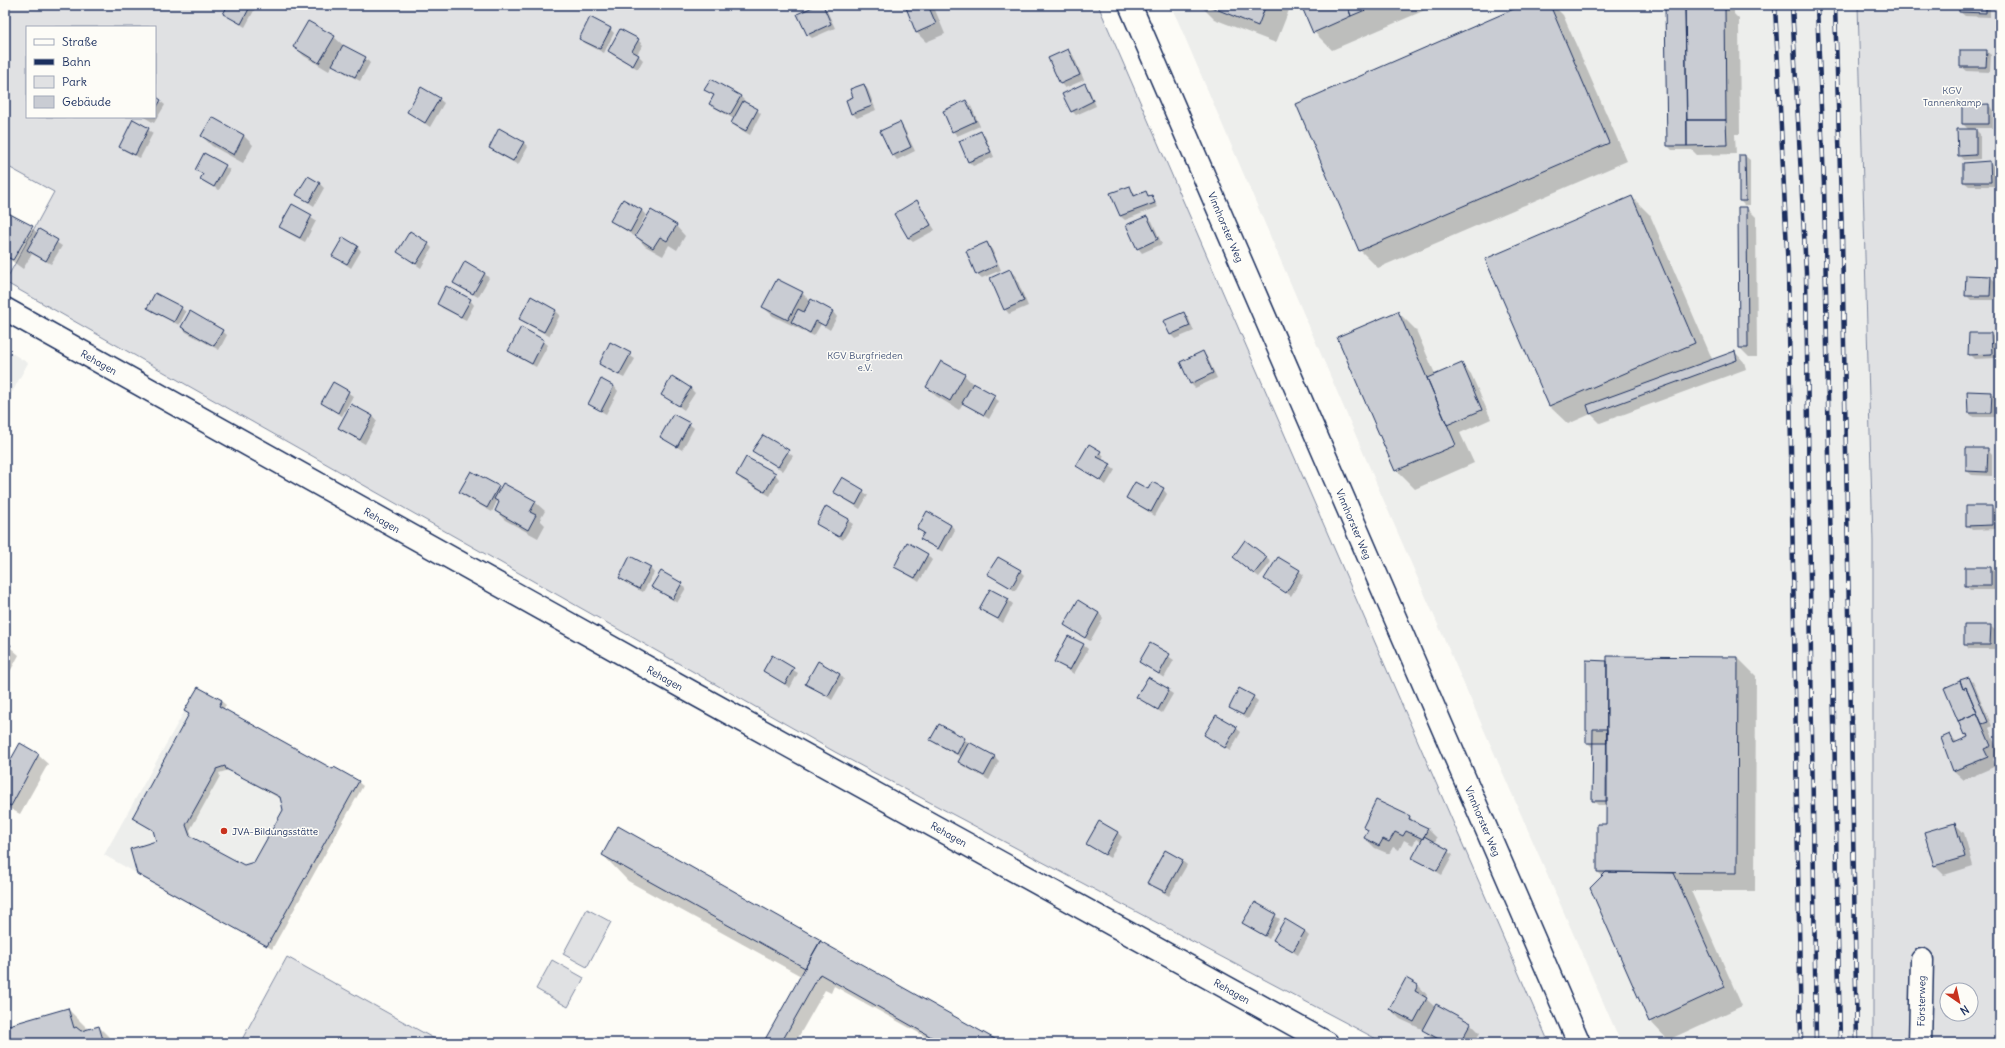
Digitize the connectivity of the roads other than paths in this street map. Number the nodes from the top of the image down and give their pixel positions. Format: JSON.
{"nodes":[{"id":1,"x":1130,"y":5,"type":"edge"},
{"id":2,"x":5,"y":309,"type":"edge"},
{"id":3,"x":1922,"y":960,"type":"dead end"},
{"id":4,"x":1327,"y":1043,"type":"edge"},
{"id":5,"x":1580,"y":1043,"type":"edge"},
{"id":6,"x":1920,"y":1043,"type":"edge"}],
"edges":[{"from":1,"to":5,"type":"street","name":"Vinnhorster Weg"},
{"from":2,"to":4,"type":"street","name":"Rehagen"},
{"from":3,"to":6,"type":"street","name":"Försterweg"}]}
